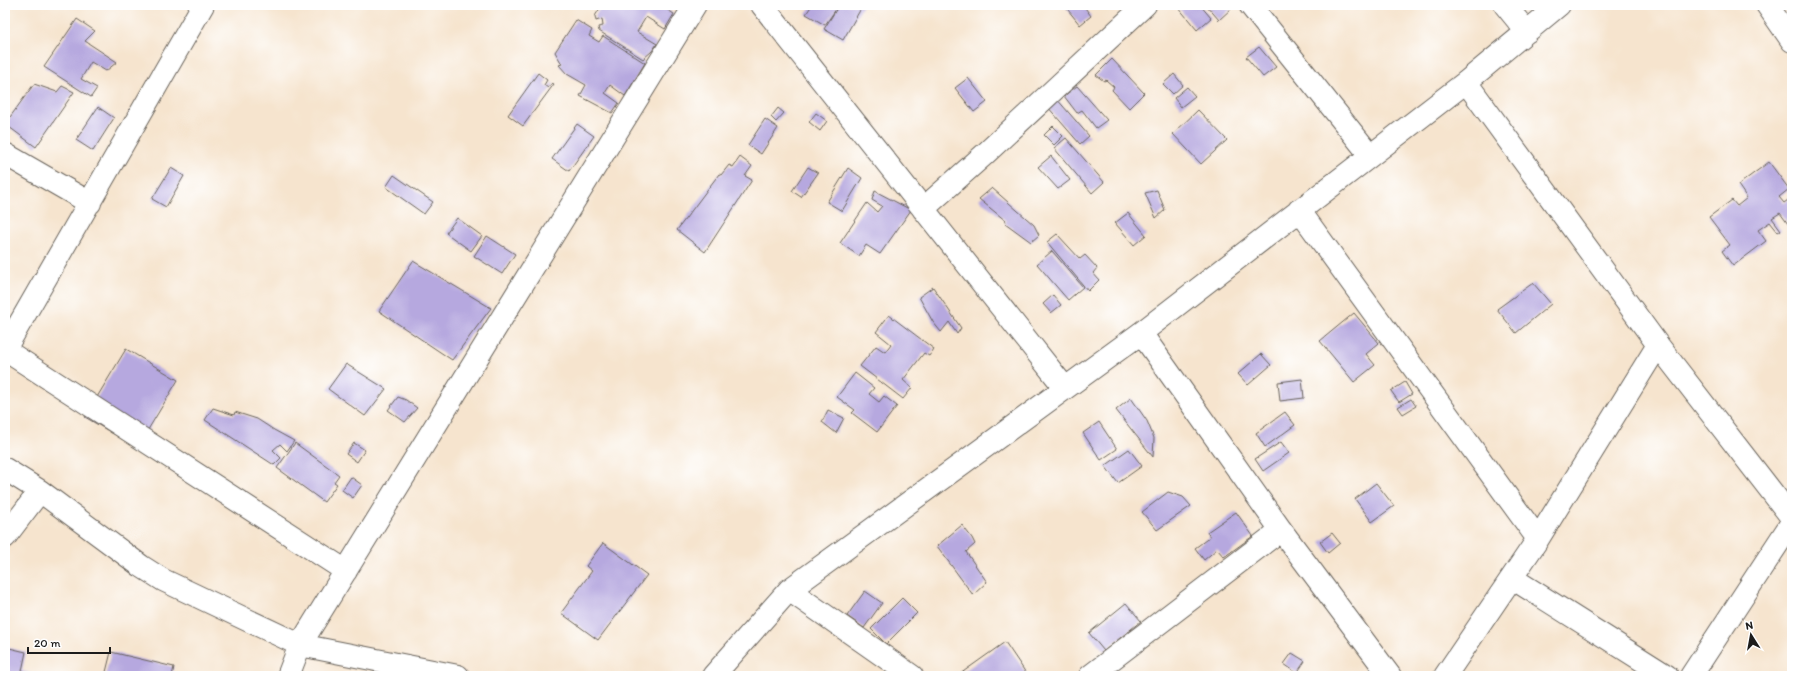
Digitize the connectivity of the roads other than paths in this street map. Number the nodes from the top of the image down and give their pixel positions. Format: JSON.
{"nodes":[{"id":1,"x":203,"y":5,"type":"edge"},
{"id":2,"x":695,"y":5,"type":"edge"},
{"id":3,"x":762,"y":5,"type":"edge"},
{"id":4,"x":1144,"y":5,"type":"edge"},
{"id":5,"x":1250,"y":5,"type":"edge"},
{"id":6,"x":1505,"y":5,"type":"edge"},
{"id":7,"x":1559,"y":5,"type":"edge"},
{"id":8,"x":1766,"y":5,"type":"edge"},
{"id":9,"x":1527,"y":32,"type":"junction"},
{"id":10,"x":1792,"y":41,"type":"edge"},
{"id":11,"x":1466,"y":82,"type":"junction"},
{"id":12,"x":5,"y":154,"type":"edge"},
{"id":13,"x":1370,"y":155,"type":"junction"},
{"id":14,"x":90,"y":203,"type":"junction"},
{"id":15,"x":923,"y":209,"type":"junction"},
{"id":16,"x":1299,"y":210,"type":"junction"},
{"id":17,"x":1141,"y":333,"type":"junction"},
{"id":18,"x":1658,"y":345,"type":"junction"},
{"id":19,"x":5,"y":349,"type":"edge"},
{"id":20,"x":1065,"y":388,"type":"junction"},
{"id":21,"x":5,"y":469,"type":"edge"},
{"id":22,"x":40,"y":491,"type":"junction"},
{"id":23,"x":1792,"y":518,"type":"edge"},
{"id":24,"x":1792,"y":522,"type":"edge"},
{"id":25,"x":1281,"y":530,"type":"junction"},
{"id":26,"x":5,"y":536,"type":"edge"},
{"id":27,"x":1538,"y":539,"type":"junction"},
{"id":28,"x":346,"y":571,"type":"junction"},
{"id":29,"x":1512,"y":578,"type":"junction"},
{"id":30,"x":789,"y":590,"type":"junction"},
{"id":31,"x":300,"y":645,"type":"junction"},
{"id":32,"x":291,"y":674,"type":"edge"},
{"id":33,"x":458,"y":676,"type":"edge"},
{"id":34,"x":713,"y":676,"type":"edge"},
{"id":35,"x":912,"y":676,"type":"edge"},
{"id":36,"x":1090,"y":676,"type":"edge"},
{"id":37,"x":1390,"y":676,"type":"edge"},
{"id":38,"x":1445,"y":676,"type":"edge"},
{"id":39,"x":1667,"y":676,"type":"edge"},
{"id":40,"x":1691,"y":676,"type":"edge"}],
"edges":[{"from":1,"to":14,"type":"street"},
{"from":2,"to":28,"type":"street"},
{"from":3,"to":15,"type":"street"},
{"from":4,"to":15,"type":"street"},
{"from":5,"to":13,"type":"street"},
{"from":6,"to":9,"type":"street"},
{"from":7,"to":9,"type":"street"},
{"from":8,"to":10,"type":"street"},
{"from":9,"to":11,"type":"street"},
{"from":11,"to":13,"type":"street"},
{"from":11,"to":18,"type":"street"},
{"from":12,"to":14,"type":"street"},
{"from":13,"to":16,"type":"street"},
{"from":14,"to":19,"type":"street"},
{"from":15,"to":20,"type":"street"},
{"from":16,"to":17,"type":"street"},
{"from":16,"to":27,"type":"street"},
{"from":17,"to":20,"type":"street"},
{"from":17,"to":25,"type":"street"},
{"from":18,"to":23,"type":"street"},
{"from":18,"to":27,"type":"street"},
{"from":19,"to":28,"type":"street"},
{"from":20,"to":30,"type":"street"},
{"from":21,"to":22,"type":"street"},
{"from":22,"to":26,"type":"street"},
{"from":22,"to":31,"type":"street"},
{"from":24,"to":40,"type":"street"},
{"from":25,"to":36,"type":"street"},
{"from":25,"to":37,"type":"street"},
{"from":27,"to":29,"type":"street"},
{"from":28,"to":31,"type":"street"},
{"from":29,"to":38,"type":"street"},
{"from":29,"to":39,"type":"street"},
{"from":30,"to":34,"type":"street"},
{"from":30,"to":35,"type":"street"},
{"from":31,"to":32,"type":"street"},
{"from":31,"to":33,"type":"street"}]}
